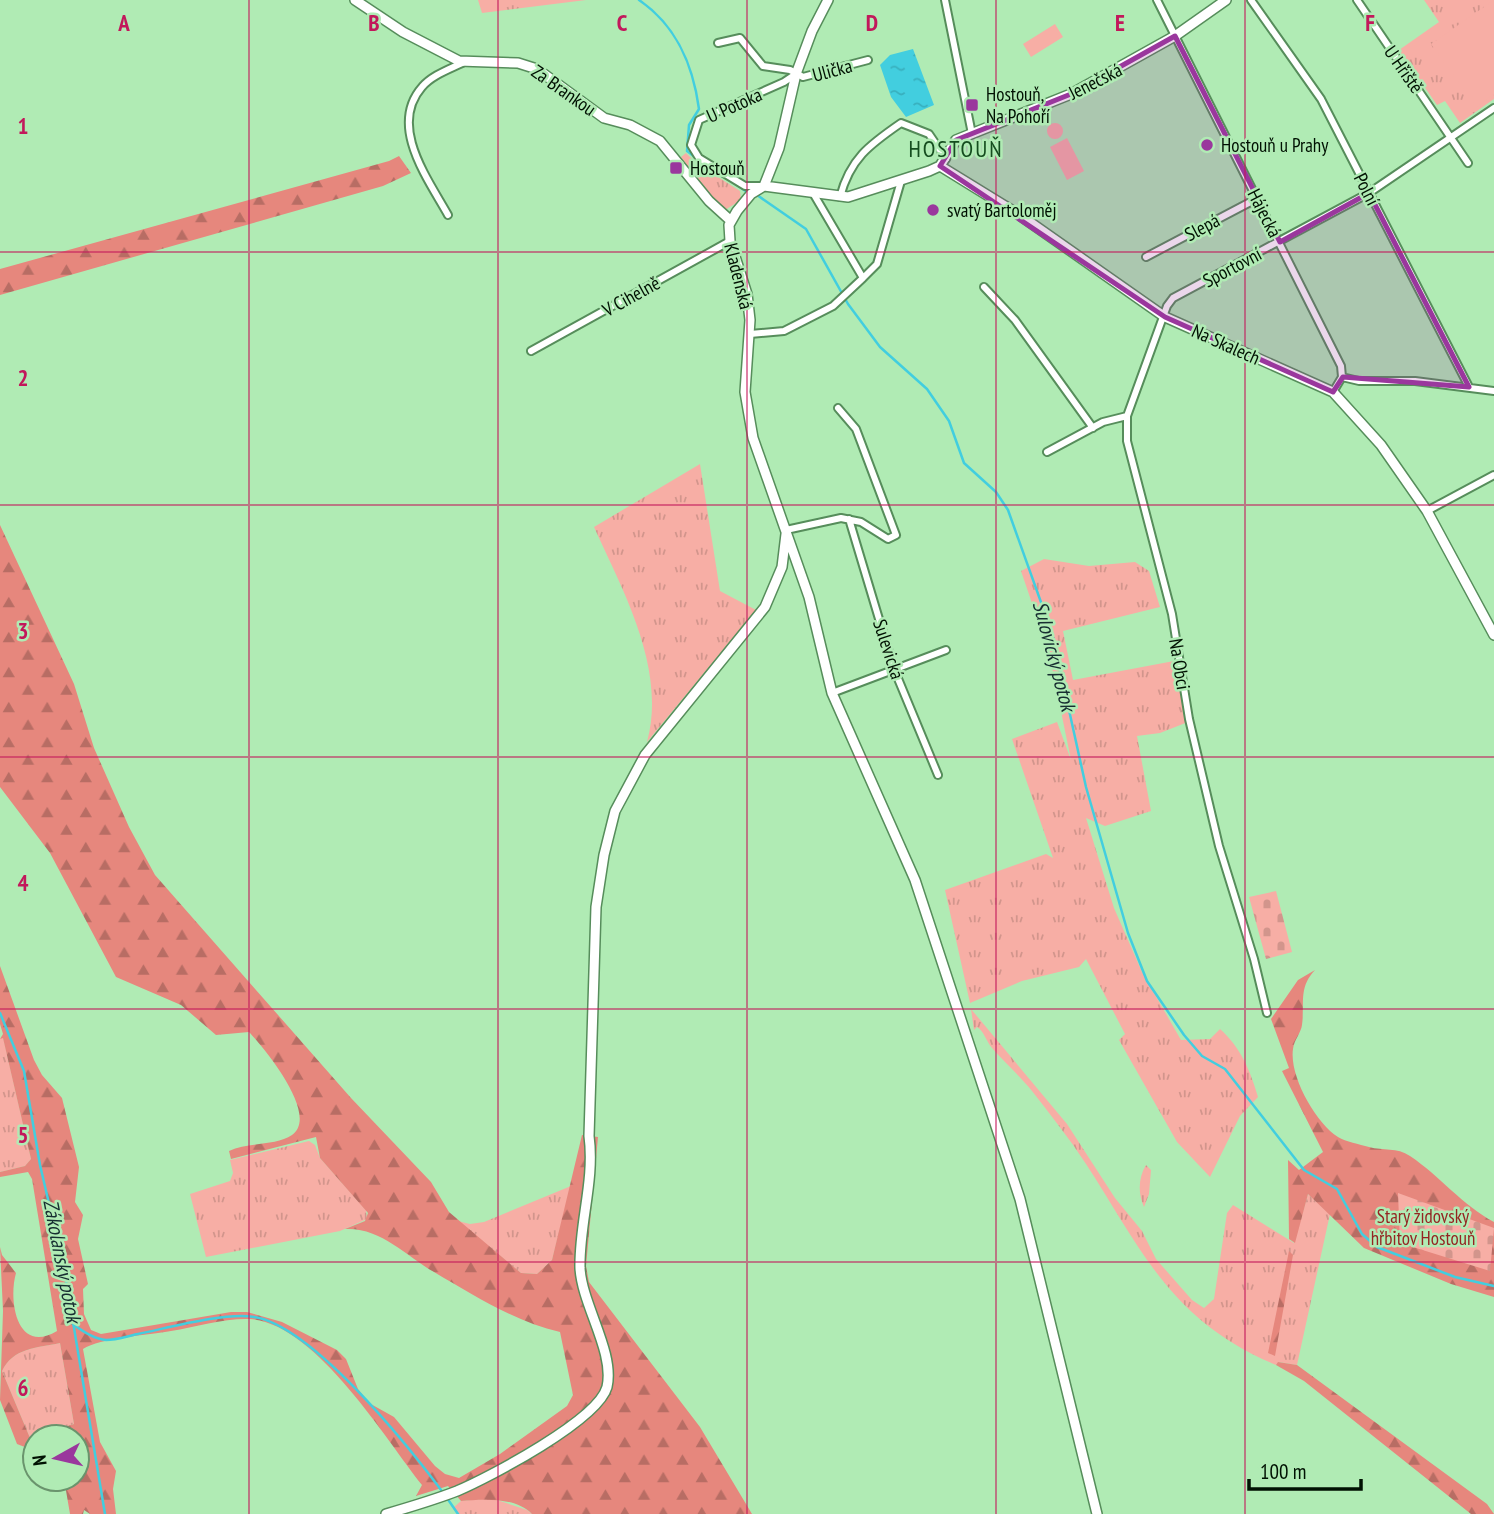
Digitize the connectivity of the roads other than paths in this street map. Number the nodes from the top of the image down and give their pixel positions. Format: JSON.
{"nodes":[{"id":1,"x":355,"y":0,"type":"edge"},
{"id":2,"x":828,"y":0,"type":"edge"},
{"id":3,"x":944,"y":0,"type":"edge"},
{"id":4,"x":1157,"y":0,"type":"edge"},
{"id":5,"x":1226,"y":0,"type":"edge"},
{"id":6,"x":1251,"y":0,"type":"edge"},
{"id":7,"x":1357,"y":0,"type":"edge"},
{"id":8,"x":1175,"y":36,"type":"junction"},
{"id":9,"x":718,"y":43,"type":"dead end"},
{"id":10,"x":868,"y":60,"type":"dead end"},
{"id":11,"x":464,"y":62,"type":"junction"},
{"id":12,"x":796,"y":74,"type":"junction"},
{"id":13,"x":1494,"y":108,"type":"edge"},
{"id":14,"x":972,"y":134,"type":"junction"},
{"id":15,"x":1451,"y":138,"type":"junction"},
{"id":16,"x":943,"y":162,"type":"junction"},
{"id":17,"x":1468,"y":163,"type":"dead end"},
{"id":18,"x":901,"y":181,"type":"junction"},
{"id":19,"x":764,"y":186,"type":"junction"},
{"id":20,"x":813,"y":192,"type":"junction"},
{"id":21,"x":1369,"y":194,"type":"junction"},
{"id":22,"x":840,"y":197,"type":"junction"},
{"id":23,"x":1258,"y":198,"type":"junction"},
{"id":24,"x":447,"y":215,"type":"dead end"},
{"id":25,"x":731,"y":221,"type":"junction"},
{"id":26,"x":730,"y":241,"type":"junction"},
{"id":27,"x":1280,"y":242,"type":"junction"},
{"id":28,"x":1146,"y":257,"type":"dead end"},
{"id":29,"x":863,"y":278,"type":"junction"},
{"id":30,"x":984,"y":287,"type":"dead end"},
{"id":31,"x":1165,"y":317,"type":"junction"},
{"id":32,"x":750,"y":334,"type":"junction"},
{"id":33,"x":531,"y":351,"type":"dead end"},
{"id":34,"x":1342,"y":377,"type":"junction"},
{"id":35,"x":1469,"y":387,"type":"junction"},
{"id":36,"x":1494,"y":391,"type":"edge"},
{"id":37,"x":1333,"y":392,"type":"junction"},
{"id":38,"x":838,"y":408,"type":"dead end"},
{"id":39,"x":1127,"y":416,"type":"junction"},
{"id":40,"x":1093,"y":428,"type":"junction"},
{"id":41,"x":1047,"y":452,"type":"dead end"},
{"id":42,"x":1494,"y":475,"type":"edge"},
{"id":43,"x":1427,"y":511,"type":"junction"},
{"id":44,"x":849,"y":519,"type":"junction"},
{"id":45,"x":786,"y":530,"type":"junction"},
{"id":46,"x":1494,"y":635,"type":"edge"},
{"id":47,"x":946,"y":650,"type":"dead end"},
{"id":48,"x":894,"y":670,"type":"junction"},
{"id":49,"x":832,"y":693,"type":"junction"},
{"id":50,"x":938,"y":775,"type":"dead end"},
{"id":51,"x":1267,"y":1013,"type":"dead end"},
{"id":52,"x":386,"y":1514,"type":"edge"},
{"id":53,"x":1097,"y":1514,"type":"edge"}],
"edges":[{"from":1,"to":11,"type":"street","name":"Za Brankou"},
{"from":2,"to":12,"type":"street","name":"Kladenská"},
{"from":3,"to":14,"type":"street"},
{"from":4,"to":8,"type":"street","name":"Hájecká"},
{"from":5,"to":8,"type":"street","name":"Jenečská"},
{"from":6,"to":21,"type":"street","name":"Polní"},
{"from":7,"to":15,"type":"street","name":"U Hřiště"},
{"from":8,"to":14,"type":"street","name":"Jenečská"},
{"from":8,"to":23,"type":"street","name":"Hájecká"},
{"from":9,"to":12,"type":"street"},
{"from":10,"to":12,"type":"street","name":"Ulička"},
{"from":11,"to":24,"type":"street"},
{"from":11,"to":25,"type":"street","name":"Za Brankou"},
{"from":12,"to":19,"type":"street","name":"Kladenská"},
{"from":12,"to":19,"type":"street","name":"U Potoka"},
{"from":13,"to":15,"type":"street"},
{"from":14,"to":16,"type":"street","name":"Jenečská"},
{"from":15,"to":17,"type":"street","name":"U Hřiště"},
{"from":15,"to":21,"type":"street","name":"Sportovní"},
{"from":16,"to":18,"type":"street","name":"Jenečská"},
{"from":16,"to":22,"type":"street"},
{"from":16,"to":31,"type":"street","name":"Na Skalech"},
{"from":18,"to":22,"type":"street","name":"Jenečská"},
{"from":18,"to":29,"type":"street"},
{"from":19,"to":20,"type":"street","name":"Jenečská"},
{"from":19,"to":25,"type":"street","name":"Kladenská"},
{"from":20,"to":22,"type":"street","name":"Jenečská"},
{"from":20,"to":29,"type":"street"},
{"from":21,"to":27,"type":"street","name":"Sportovní"},
{"from":21,"to":35,"type":"street","name":"Polní"},
{"from":23,"to":27,"type":"street","name":"Hájecká"},
{"from":23,"to":28,"type":"street","name":"Slepá"},
{"from":25,"to":26,"type":"street","name":"Kladenská"},
{"from":26,"to":32,"type":"street","name":"Kladenská"},
{"from":26,"to":33,"type":"street","name":"V Cihelně"},
{"from":27,"to":31,"type":"street","name":"Sportovní"},
{"from":27,"to":34,"type":"street","name":"Hájecká"},
{"from":29,"to":32,"type":"street"},
{"from":30,"to":40,"type":"street"},
{"from":31,"to":37,"type":"street","name":"Na Skalech"},
{"from":31,"to":39,"type":"street","name":"Na Obci"},
{"from":32,"to":45,"type":"street","name":"Kladenská"},
{"from":34,"to":35,"type":"street"},
{"from":34,"to":37,"type":"street"},
{"from":35,"to":36,"type":"street"},
{"from":37,"to":43,"type":"street","name":"Na Skalech"},
{"from":38,"to":44,"type":"street"},
{"from":39,"to":40,"type":"street"},
{"from":39,"to":51,"type":"street","name":"Na Obci"},
{"from":40,"to":41,"type":"street"},
{"from":42,"to":43,"type":"street"},
{"from":43,"to":46,"type":"street","name":"Na Skalech"},
{"from":44,"to":45,"type":"street"},
{"from":44,"to":48,"type":"street","name":"Sulevická"},
{"from":45,"to":49,"type":"street","name":"Kladenská"},
{"from":45,"to":52,"type":"street","name":"Kladenská"},
{"from":47,"to":48,"type":"street"},
{"from":48,"to":49,"type":"street"},
{"from":48,"to":50,"type":"street","name":"Sulevická"},
{"from":49,"to":53,"type":"street","name":"Kladenská"}]}
